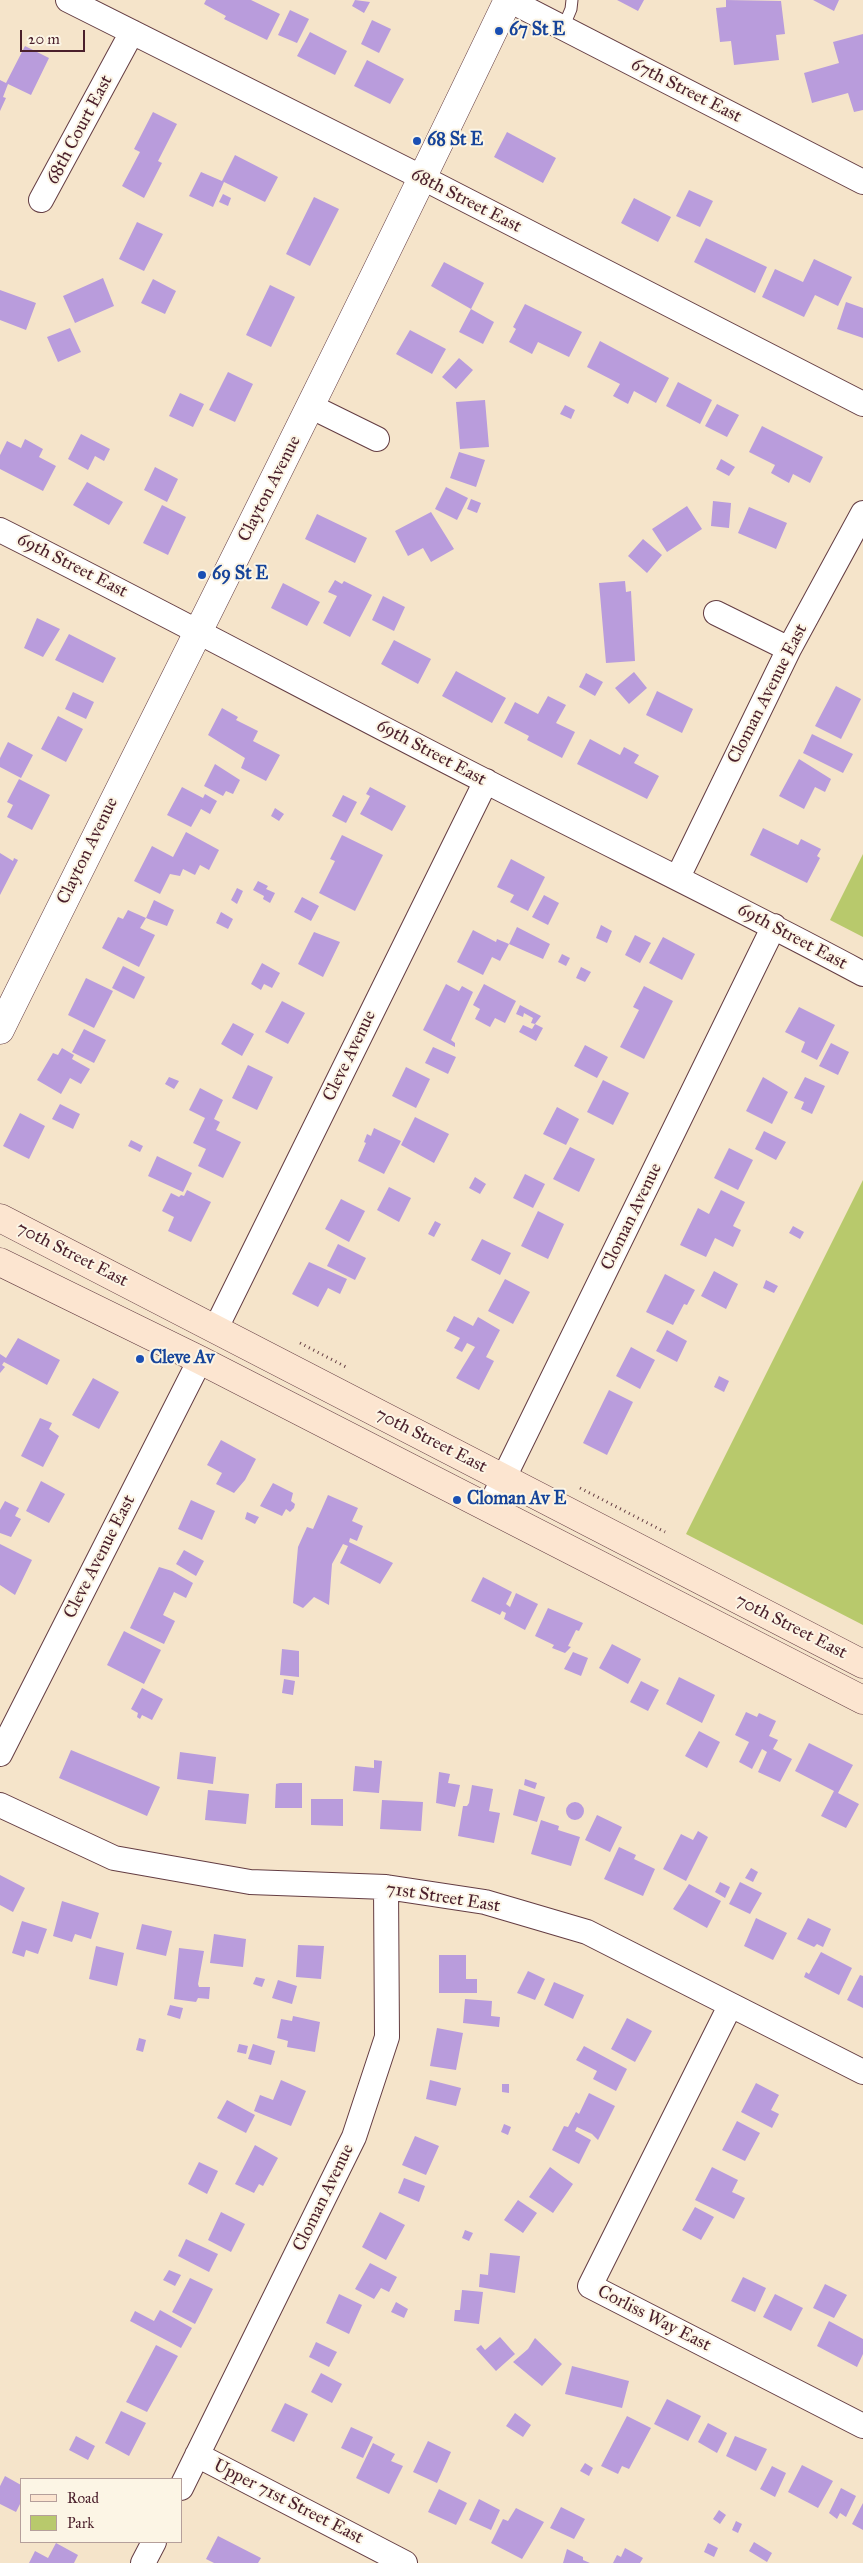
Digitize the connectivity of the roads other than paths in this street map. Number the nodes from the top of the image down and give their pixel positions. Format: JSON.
{"nodes":[{"id":1,"x":68,"y":0,"type":"edge"},
{"id":2,"x":508,"y":0,"type":"edge"},
{"id":3,"x":572,"y":0,"type":"edge"},
{"id":4,"x":563,"y":28,"type":"junction"},
{"id":5,"x":132,"y":32,"type":"junction"},
{"id":6,"x":423,"y":178,"type":"junction"},
{"id":7,"x":863,"y":182,"type":"edge"},
{"id":8,"x":41,"y":200,"type":"dead end"},
{"id":9,"x":863,"y":404,"type":"edge"},
{"id":10,"x":312,"y":407,"type":"junction"},
{"id":11,"x":377,"y":439,"type":"dead end"},
{"id":12,"x":863,"y":513,"type":"edge"},
{"id":13,"x":0,"y":530,"type":"edge"},
{"id":14,"x":716,"y":613,"type":"dead end"},
{"id":15,"x":198,"y":630,"type":"junction"},
{"id":16,"x":789,"y":649,"type":"junction"},
{"id":17,"x":486,"y":782,"type":"junction"},
{"id":18,"x":678,"y":877,"type":"junction"},
{"id":19,"x":774,"y":926,"type":"junction"},
{"id":20,"x":863,"y":974,"type":"edge"},
{"id":21,"x":0,"y":1030,"type":"edge"},
{"id":22,"x":0,"y":1218,"type":"edge"},
{"id":23,"x":0,"y":1262,"type":"edge"},
{"id":24,"x":215,"y":1330,"type":"junction"},
{"id":25,"x":200,"y":1360,"type":"junction"},
{"id":26,"x":504,"y":1479,"type":"junction"},
{"id":27,"x":489,"y":1508,"type":"junction"},
{"id":28,"x":863,"y":1664,"type":"edge"},
{"id":29,"x":863,"y":1700,"type":"edge"},
{"id":30,"x":0,"y":1754,"type":"edge"},
{"id":31,"x":0,"y":1805,"type":"edge"},
{"id":32,"x":386,"y":1887,"type":"junction"},
{"id":33,"x":730,"y":2006,"type":"junction"},
{"id":34,"x":863,"y":2072,"type":"edge"},
{"id":35,"x":863,"y":2426,"type":"edge"},
{"id":36,"x":197,"y":2455,"type":"junction"},
{"id":37,"x":182,"y":2486,"type":"edge"},
{"id":38,"x":153,"y":2543,"type":"edge"},
{"id":39,"x":143,"y":2563,"type":"edge"},
{"id":40,"x":405,"y":2563,"type":"edge"}],
"edges":[{"from":1,"to":5,"type":"street","name":"68th Street East"},
{"from":2,"to":4,"type":"street","name":"67th Street East"},
{"from":2,"to":6,"type":"street","name":"Clayton Avenue"},
{"from":3,"to":4,"type":"lane"},
{"from":4,"to":7,"type":"street","name":"67th Street East"},
{"from":5,"to":6,"type":"street","name":"68th Street East"},
{"from":5,"to":8,"type":"street","name":"68th Court East"},
{"from":6,"to":9,"type":"street","name":"68th Street East"},
{"from":6,"to":10,"type":"street","name":"Clayton Avenue"},
{"from":10,"to":11,"type":"street"},
{"from":10,"to":15,"type":"street","name":"Clayton Avenue"},
{"from":12,"to":16,"type":"street","name":"Cloman Avenue East"},
{"from":13,"to":15,"type":"street","name":"69th Street East"},
{"from":14,"to":16,"type":"street"},
{"from":15,"to":17,"type":"street","name":"69th Street East"},
{"from":15,"to":21,"type":"street","name":"Clayton Avenue"},
{"from":16,"to":18,"type":"street","name":"Cloman Avenue East"},
{"from":17,"to":18,"type":"street","name":"69th Street East"},
{"from":17,"to":24,"type":"street","name":"Cleve Avenue"},
{"from":18,"to":19,"type":"street","name":"69th Street East"},
{"from":19,"to":20,"type":"street","name":"69th Street East"},
{"from":19,"to":26,"type":"street","name":"Cloman Avenue"},
{"from":22,"to":24,"type":"main road","name":"70th Street East"},
{"from":23,"to":25,"type":"main road","name":"70th Street East"},
{"from":24,"to":26,"type":"main road","name":"70th Street East"},
{"from":25,"to":27,"type":"main road","name":"70th Street East"},
{"from":25,"to":30,"type":"street","name":"Cleve Avenue East"},
{"from":26,"to":27,"type":"street","name":"Cloman Avenue"},
{"from":26,"to":28,"type":"main road","name":"70th Street East"},
{"from":27,"to":29,"type":"main road","name":"70th Street East"},
{"from":31,"to":32,"type":"street","name":"71st Street East"},
{"from":32,"to":33,"type":"street","name":"71st Street East"},
{"from":32,"to":36,"type":"street","name":"Cloman Avenue"},
{"from":33,"to":34,"type":"street","name":"71st Street East"},
{"from":33,"to":35,"type":"street","name":"Corliss Way East"},
{"from":36,"to":37,"type":"street","name":"Cloman Avenue"},
{"from":36,"to":40,"type":"street","name":"Upper 71st Street East"},
{"from":38,"to":39,"type":"street"}]}
